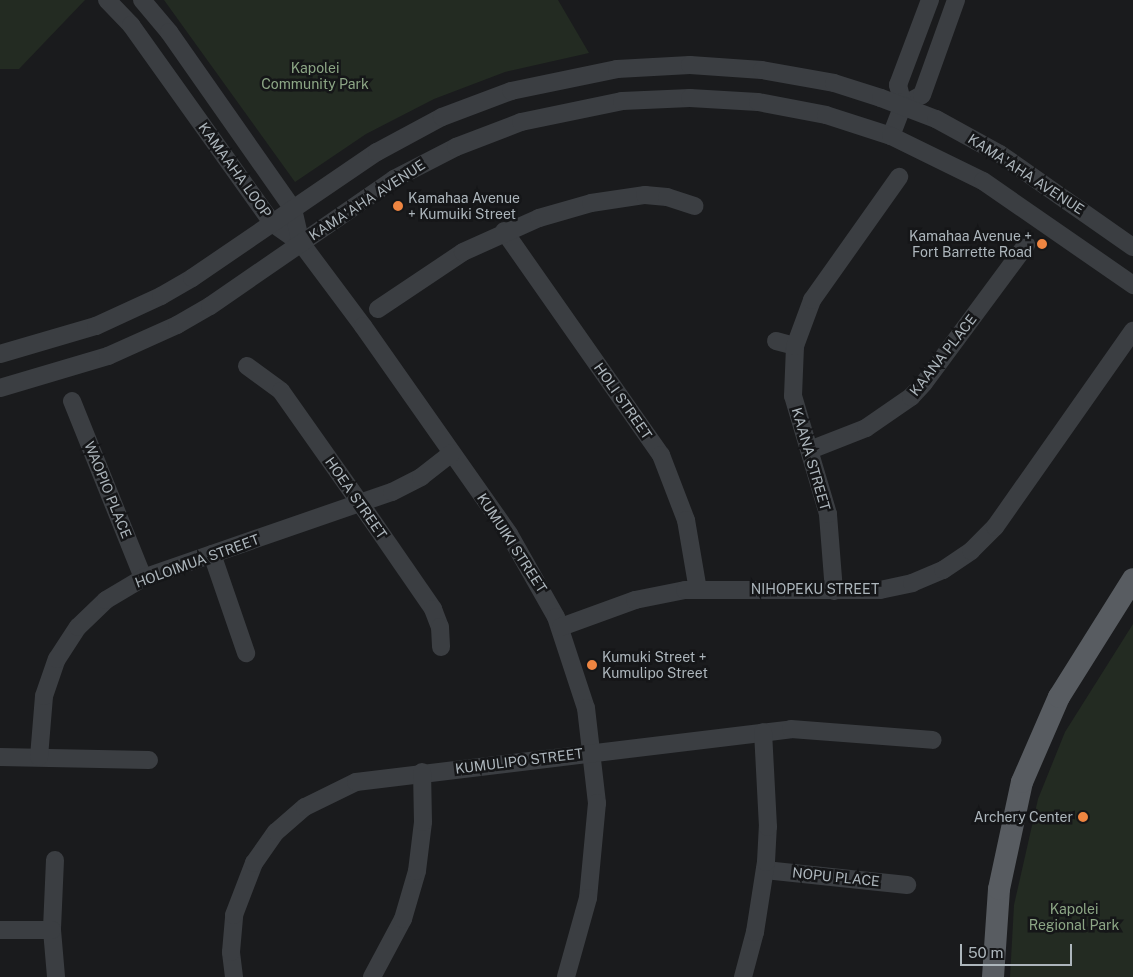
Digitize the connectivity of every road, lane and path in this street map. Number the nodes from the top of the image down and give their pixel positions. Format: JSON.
{"nodes":[{"id":1,"x":107,"y":0,"type":"edge"},
{"id":2,"x":142,"y":0,"type":"edge"},
{"id":3,"x":930,"y":0,"type":"edge"},
{"id":4,"x":956,"y":0,"type":"edge"},
{"id":5,"x":903,"y":105,"type":"junction"},
{"id":6,"x":891,"y":136,"type":"junction"},
{"id":7,"x":899,"y":177,"type":"dead end"},
{"id":8,"x":695,"y":206,"type":"dead end"},
{"id":9,"x":292,"y":209,"type":"junction"},
{"id":10,"x":272,"y":223,"type":"junction"},
{"id":11,"x":504,"y":231,"type":"junction"},
{"id":12,"x":301,"y":243,"type":"junction"},
{"id":13,"x":1026,"y":245,"type":"dead end"},
{"id":14,"x":1133,"y":246,"type":"edge"},
{"id":15,"x":1133,"y":285,"type":"edge"},
{"id":16,"x":378,"y":309,"type":"dead end"},
{"id":17,"x":1133,"y":331,"type":"edge"},
{"id":18,"x":776,"y":341,"type":"dead end"},
{"id":19,"x":795,"y":346,"type":"junction"},
{"id":20,"x":0,"y":354,"type":"edge"},
{"id":21,"x":246,"y":366,"type":"dead end"},
{"id":22,"x":0,"y":388,"type":"edge"},
{"id":23,"x":72,"y":401,"type":"dead end"},
{"id":24,"x":810,"y":450,"type":"junction"},
{"id":25,"x":452,"y":454,"type":"junction"},
{"id":26,"x":360,"y":503,"type":"junction"},
{"id":27,"x":212,"y":554,"type":"junction"},
{"id":28,"x":143,"y":578,"type":"junction"},
{"id":29,"x":1133,"y":579,"type":"edge"},
{"id":30,"x":698,"y":590,"type":"junction"},
{"id":31,"x":834,"y":591,"type":"junction"},
{"id":32,"x":561,"y":628,"type":"junction"},
{"id":33,"x":442,"y":647,"type":"dead end"},
{"id":34,"x":246,"y":653,"type":"dead end"},
{"id":35,"x":763,"y":732,"type":"junction"},
{"id":36,"x":933,"y":740,"type":"dead end"},
{"id":37,"x":593,"y":753,"type":"junction"},
{"id":38,"x":0,"y":757,"type":"edge"},
{"id":39,"x":39,"y":757,"type":"junction"},
{"id":40,"x":149,"y":760,"type":"dead end"},
{"id":41,"x":422,"y":772,"type":"junction"},
{"id":42,"x":55,"y":860,"type":"dead end"},
{"id":43,"x":765,"y":870,"type":"junction"},
{"id":44,"x":907,"y":885,"type":"dead end"},
{"id":45,"x":0,"y":930,"type":"edge"},
{"id":46,"x":52,"y":930,"type":"junction"},
{"id":47,"x":56,"y":977,"type":"edge"},
{"id":48,"x":234,"y":977,"type":"edge"},
{"id":49,"x":372,"y":977,"type":"edge"},
{"id":50,"x":566,"y":977,"type":"edge"},
{"id":51,"x":743,"y":977,"type":"edge"},
{"id":52,"x":993,"y":977,"type":"edge"}],
"edges":[{"from":1,"to":10,"type":"street","name":"KAMAAHA LOOP"},
{"from":2,"to":9,"type":"street","name":"KAMAAHA LOOP"},
{"from":3,"to":5,"type":"street"},
{"from":4,"to":5,"type":"street"},
{"from":5,"to":6,"type":"street"},
{"from":5,"to":9,"type":"street","name":"KAMA'AHA AVENUE"},
{"from":5,"to":14,"type":"street","name":"KAMA'AHA AVENUE"},
{"from":6,"to":12,"type":"street","name":"KAMA'AHA AVENUE"},
{"from":6,"to":15,"type":"street","name":"KAMA'AHA AVENUE"},
{"from":7,"to":19,"type":"street","name":"KAANA STREET"},
{"from":8,"to":11,"type":"street"},
{"from":9,"to":10,"type":"street","name":"KAMA'AHA AVENUE"},
{"from":9,"to":12,"type":"street","name":"KAMAAHA LOOP"},
{"from":10,"to":12,"type":"street","name":"KAMAAHA LOOP"},
{"from":10,"to":20,"type":"street","name":"KAMA'AHA AVENUE"},
{"from":11,"to":16,"type":"street"},
{"from":11,"to":30,"type":"street","name":"HOLI STREET"},
{"from":12,"to":22,"type":"street","name":"KAMA'AHA AVENUE"},
{"from":12,"to":25,"type":"street","name":"KUMUIKI STREET"},
{"from":13,"to":24,"type":"street","name":"KAANA PLACE"},
{"from":17,"to":31,"type":"street","name":"NIHOPEKU STREET"},
{"from":18,"to":19,"type":"street"},
{"from":19,"to":24,"type":"street","name":"KAANA STREET"},
{"from":21,"to":26,"type":"street","name":"HOEA STREET"},
{"from":23,"to":28,"type":"street","name":"WAOPIO PLACE"},
{"from":24,"to":31,"type":"street","name":"KAANA STREET"},
{"from":25,"to":26,"type":"street","name":"HOLOIMUA STREET"},
{"from":25,"to":32,"type":"street","name":"KUMUIKI STREET"},
{"from":26,"to":27,"type":"street","name":"HOLOIMUA STREET"},
{"from":26,"to":33,"type":"street","name":"HOEA STREET"},
{"from":27,"to":28,"type":"street","name":"HOLOIMUA STREET"},
{"from":27,"to":34,"type":"street"},
{"from":28,"to":39,"type":"street","name":"HOLOIMUA STREET"},
{"from":29,"to":52,"type":"main road"},
{"from":30,"to":31,"type":"street","name":"NIHOPEKU STREET"},
{"from":30,"to":32,"type":"street","name":"NIHOPEKU STREET"},
{"from":32,"to":37,"type":"street","name":"KUMUIKI STREET"},
{"from":35,"to":36,"type":"street","name":"KUMULIPO STREET"},
{"from":35,"to":37,"type":"street","name":"KUMULIPO STREET"},
{"from":35,"to":43,"type":"street"},
{"from":37,"to":41,"type":"street","name":"KUMULIPO STREET"},
{"from":37,"to":50,"type":"street","name":"KUMUIKI STREET"},
{"from":38,"to":39,"type":"street"},
{"from":39,"to":40,"type":"street"},
{"from":41,"to":48,"type":"street","name":"KUMULIPO STREET"},
{"from":41,"to":49,"type":"street"},
{"from":42,"to":46,"type":"street"},
{"from":43,"to":44,"type":"street","name":"NOPU PLACE"},
{"from":43,"to":51,"type":"street"},
{"from":45,"to":46,"type":"street"},
{"from":46,"to":47,"type":"street"}]}
